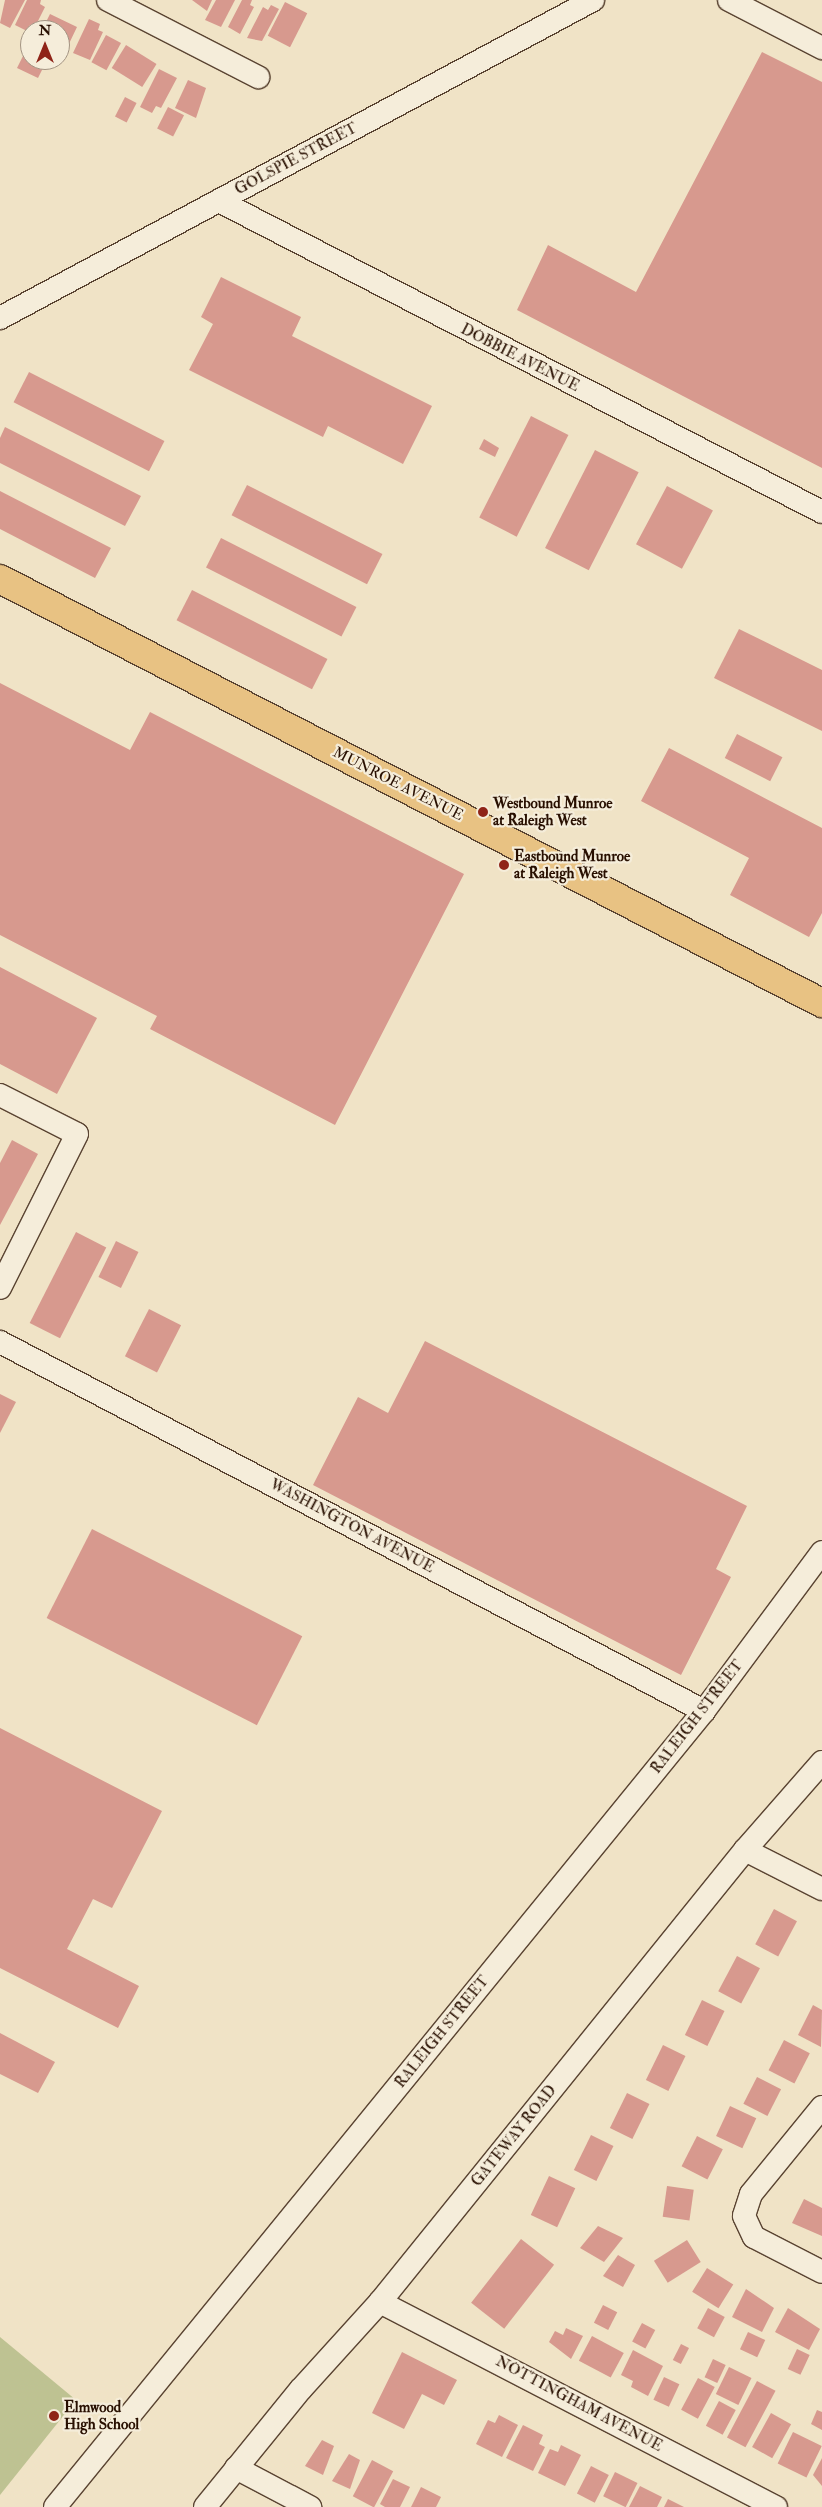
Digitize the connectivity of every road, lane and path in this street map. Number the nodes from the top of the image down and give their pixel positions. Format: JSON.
{"nodes":[{"id":1,"x":108,"y":0,"type":"edge"},
{"id":2,"x":593,"y":0,"type":"edge"},
{"id":3,"x":729,"y":0,"type":"edge"},
{"id":4,"x":822,"y":48,"type":"edge"},
{"id":5,"x":258,"y":77,"type":"dead end"},
{"id":6,"x":219,"y":201,"type":"junction"},
{"id":7,"x":0,"y":318,"type":"edge"},
{"id":8,"x":822,"y":512,"type":"edge"},
{"id":9,"x":0,"y":579,"type":"edge"},
{"id":10,"x":822,"y":1003,"type":"edge"},
{"id":11,"x":0,"y":1095,"type":"edge"},
{"id":12,"x":0,"y":1288,"type":"edge"},
{"id":13,"x":0,"y":1342,"type":"edge"},
{"id":14,"x":822,"y":1552,"type":"edge"},
{"id":15,"x":704,"y":1711,"type":"junction"},
{"id":16,"x":822,"y":1762,"type":"edge"},
{"id":17,"x":745,"y":1850,"type":"junction"},
{"id":18,"x":822,"y":1889,"type":"edge"},
{"id":19,"x":822,"y":2107,"type":"edge"},
{"id":20,"x":822,"y":2272,"type":"edge"},
{"id":21,"x":380,"y":2302,"type":"junction"},
{"id":22,"x":236,"y":2468,"type":"junction"},
{"id":23,"x":55,"y":2507,"type":"edge"},
{"id":24,"x":205,"y":2507,"type":"edge"},
{"id":25,"x":310,"y":2507,"type":"edge"},
{"id":26,"x":776,"y":2507,"type":"edge"}],
"edges":[{"from":1,"to":5,"type":"street"},
{"from":2,"to":6,"type":"street","name":"GOLSPIE STREET"},
{"from":3,"to":4,"type":"street"},
{"from":6,"to":7,"type":"street","name":"GOLSPIE STREET"},
{"from":6,"to":8,"type":"street","name":"DOBBIE AVENUE"},
{"from":9,"to":10,"type":"main road","name":"MUNROE AVENUE"},
{"from":11,"to":12,"type":"street"},
{"from":13,"to":15,"type":"street","name":"WASHINGTON AVENUE"},
{"from":14,"to":15,"type":"street","name":"RALEIGH STREET"},
{"from":15,"to":23,"type":"street","name":"RALEIGH STREET"},
{"from":16,"to":17,"type":"street","name":"GATEWAY ROAD"},
{"from":17,"to":18,"type":"street"},
{"from":17,"to":21,"type":"street","name":"GATEWAY ROAD"},
{"from":19,"to":20,"type":"street"},
{"from":21,"to":22,"type":"street","name":"GATEWAY ROAD"},
{"from":21,"to":26,"type":"street","name":"NOTTINGHAM AVENUE"},
{"from":22,"to":24,"type":"street","name":"GATEWAY ROAD"},
{"from":22,"to":25,"type":"street"}]}
